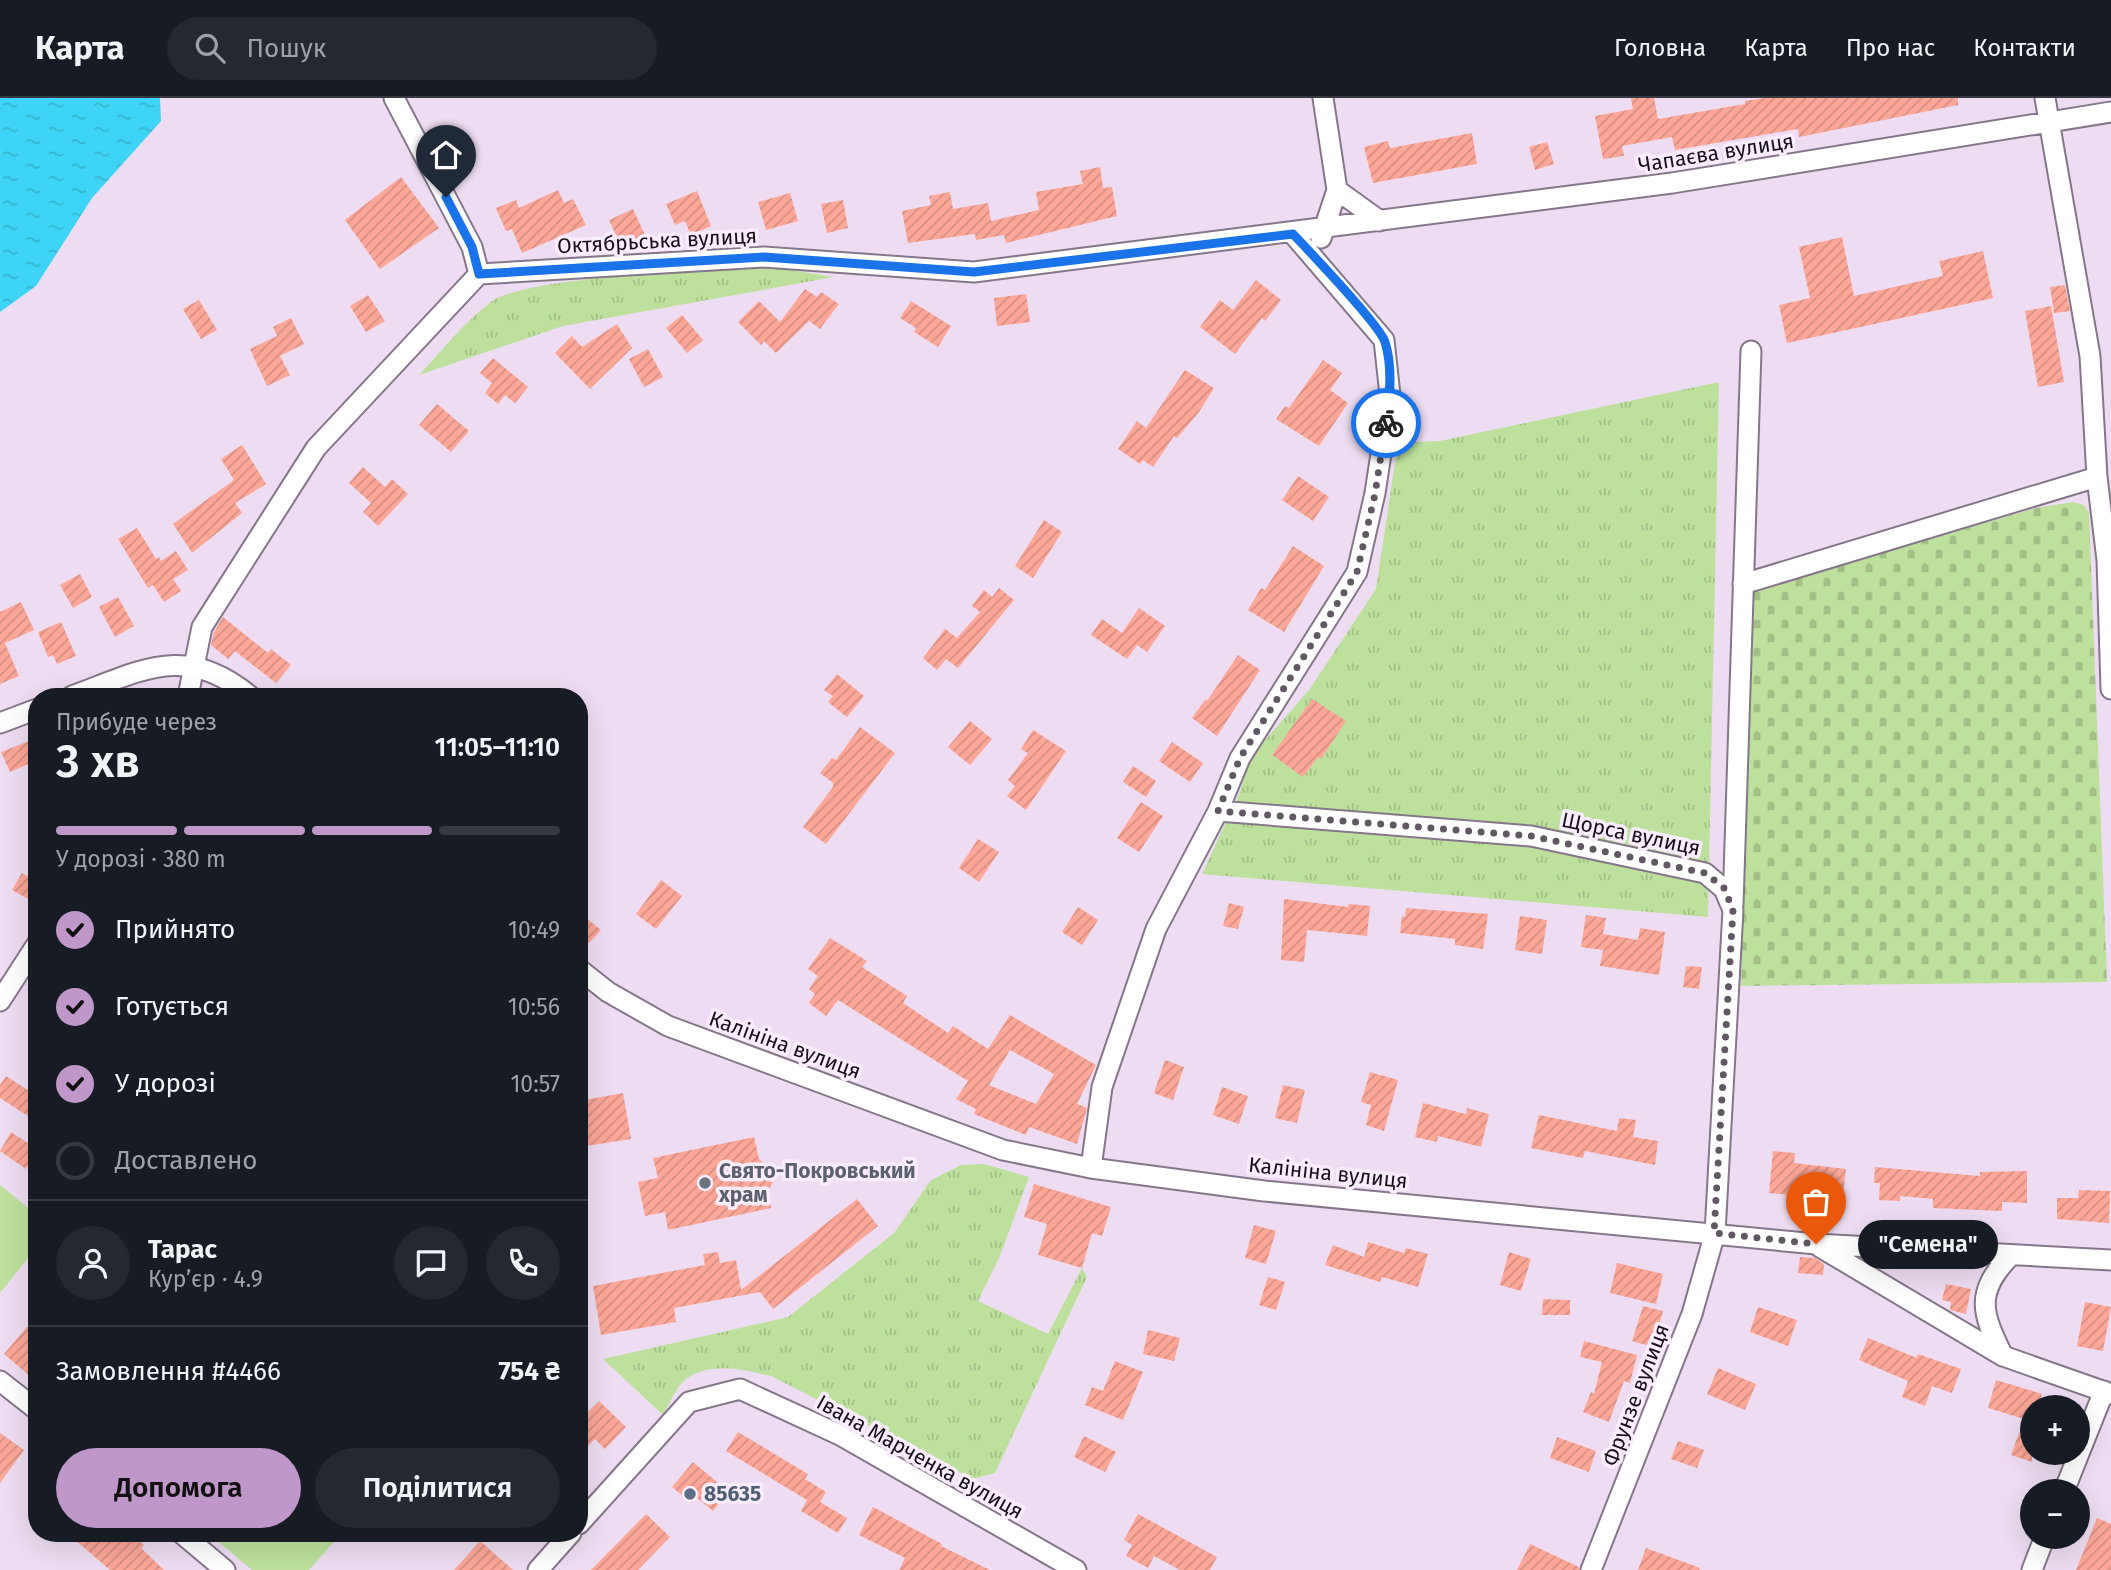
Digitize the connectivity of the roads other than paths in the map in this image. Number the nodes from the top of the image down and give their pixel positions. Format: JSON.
{"nodes":[{"id":1,"x":394,"y":98,"type":"edge"},
{"id":2,"x":1323,"y":98,"type":"edge"},
{"id":3,"x":2045,"y":98,"type":"edge"},
{"id":4,"x":2111,"y":112,"type":"edge"},
{"id":5,"x":2050,"y":123,"type":"junction"},
{"id":6,"x":1337,"y":190,"type":"junction"},
{"id":7,"x":1380,"y":221,"type":"junction"},
{"id":8,"x":1326,"y":229,"type":"junction"},
{"id":9,"x":1293,"y":234,"type":"junction"},
{"id":10,"x":1314,"y":254,"type":"junction"},
{"id":11,"x":479,"y":274,"type":"junction"},
{"id":12,"x":1751,"y":351,"type":"dead end"},
{"id":13,"x":2096,"y":477,"type":"junction"},
{"id":14,"x":2108,"y":546,"type":"edge"},
{"id":15,"x":1743,"y":584,"type":"junction"},
{"id":16,"x":192,"y":667,"type":"junction"},
{"id":17,"x":94,"y":688,"type":"edge"},
{"id":18,"x":189,"y":688,"type":"edge"},
{"id":19,"x":238,"y":688,"type":"edge"},
{"id":20,"x":2111,"y":689,"type":"edge"},
{"id":21,"x":28,"y":712,"type":"edge"},
{"id":22,"x":0,"y":723,"type":"edge"},
{"id":23,"x":1218,"y":811,"type":"junction"},
{"id":24,"x":1733,"y":910,"type":"junction"},
{"id":25,"x":28,"y":958,"type":"edge"},
{"id":26,"x":588,"y":976,"type":"edge"},
{"id":27,"x":0,"y":1001,"type":"edge"},
{"id":28,"x":1091,"y":1168,"type":"junction"},
{"id":29,"x":1714,"y":1233,"type":"junction"},
{"id":30,"x":1816,"y":1244,"type":"junction"},
{"id":31,"x":2011,"y":1255,"type":"junction"},
{"id":32,"x":2111,"y":1260,"type":"edge"},
{"id":33,"x":2003,"y":1356,"type":"junction"},
{"id":34,"x":0,"y":1381,"type":"edge"},
{"id":35,"x":2108,"y":1392,"type":"edge"},
{"id":36,"x":28,"y":1403,"type":"edge"},
{"id":37,"x":2069,"y":1479,"type":"edge"},
{"id":38,"x":588,"y":1514,"type":"edge"},
{"id":39,"x":192,"y":1542,"type":"edge"},
{"id":40,"x":563,"y":1542,"type":"edge"},
{"id":41,"x":2040,"y":1549,"type":"edge"},
{"id":42,"x":225,"y":1570,"type":"edge"},
{"id":43,"x":538,"y":1570,"type":"edge"},
{"id":44,"x":1076,"y":1570,"type":"edge"},
{"id":45,"x":1591,"y":1570,"type":"edge"},
{"id":46,"x":2032,"y":1570,"type":"edge"}],
"edges":[{"from":1,"to":11,"type":"street"},
{"from":2,"to":6,"type":"street"},
{"from":3,"to":5,"type":"street"},
{"from":4,"to":5,"type":"street","name":"Чапаєва вулиця"},
{"from":5,"to":7,"type":"street","name":"Чапаєва вулиця"},
{"from":5,"to":13,"type":"street"},
{"from":6,"to":7,"type":"street"},
{"from":6,"to":8,"type":"street"},
{"from":7,"to":8,"type":"street","name":"Чапаєва вулиця"},
{"from":8,"to":9,"type":"street","name":"Октябрьська вулиця"},
{"from":8,"to":10,"type":"street"},
{"from":9,"to":10,"type":"street"},
{"from":9,"to":11,"type":"street","name":"Октябрьська вулиця"},
{"from":10,"to":23,"type":"street"},
{"from":11,"to":16,"type":"street"},
{"from":12,"to":15,"type":"street"},
{"from":13,"to":14,"type":"street"},
{"from":13,"to":15,"type":"street"},
{"from":14,"to":20,"type":"street"},
{"from":15,"to":24,"type":"street"},
{"from":16,"to":17,"type":"street"},
{"from":16,"to":18,"type":"street"},
{"from":16,"to":19,"type":"street"},
{"from":21,"to":22,"type":"street"},
{"from":23,"to":24,"type":"street","name":"Щорса вулиця"},
{"from":23,"to":28,"type":"street"},
{"from":24,"to":29,"type":"street"},
{"from":25,"to":27,"type":"street"},
{"from":26,"to":28,"type":"street","name":"Калініна вулиця"},
{"from":28,"to":29,"type":"street","name":"Калініна вулиця"},
{"from":29,"to":30,"type":"street","name":"Калініна вулиця"},
{"from":29,"to":45,"type":"street","name":"Фрунзе вулиця"},
{"from":30,"to":31,"type":"street","name":"Калініна вулиця"},
{"from":30,"to":33,"type":"street"},
{"from":31,"to":32,"type":"street","name":"Калініна вулиця"},
{"from":31,"to":33,"type":"street"},
{"from":33,"to":35,"type":"street"},
{"from":34,"to":36,"type":"street"},
{"from":35,"to":37,"type":"street"},
{"from":38,"to":44,"type":"street","name":"Івана Марченка вулиця"},
{"from":39,"to":42,"type":"street"},
{"from":40,"to":43,"type":"street"},
{"from":41,"to":46,"type":"street"}]}
